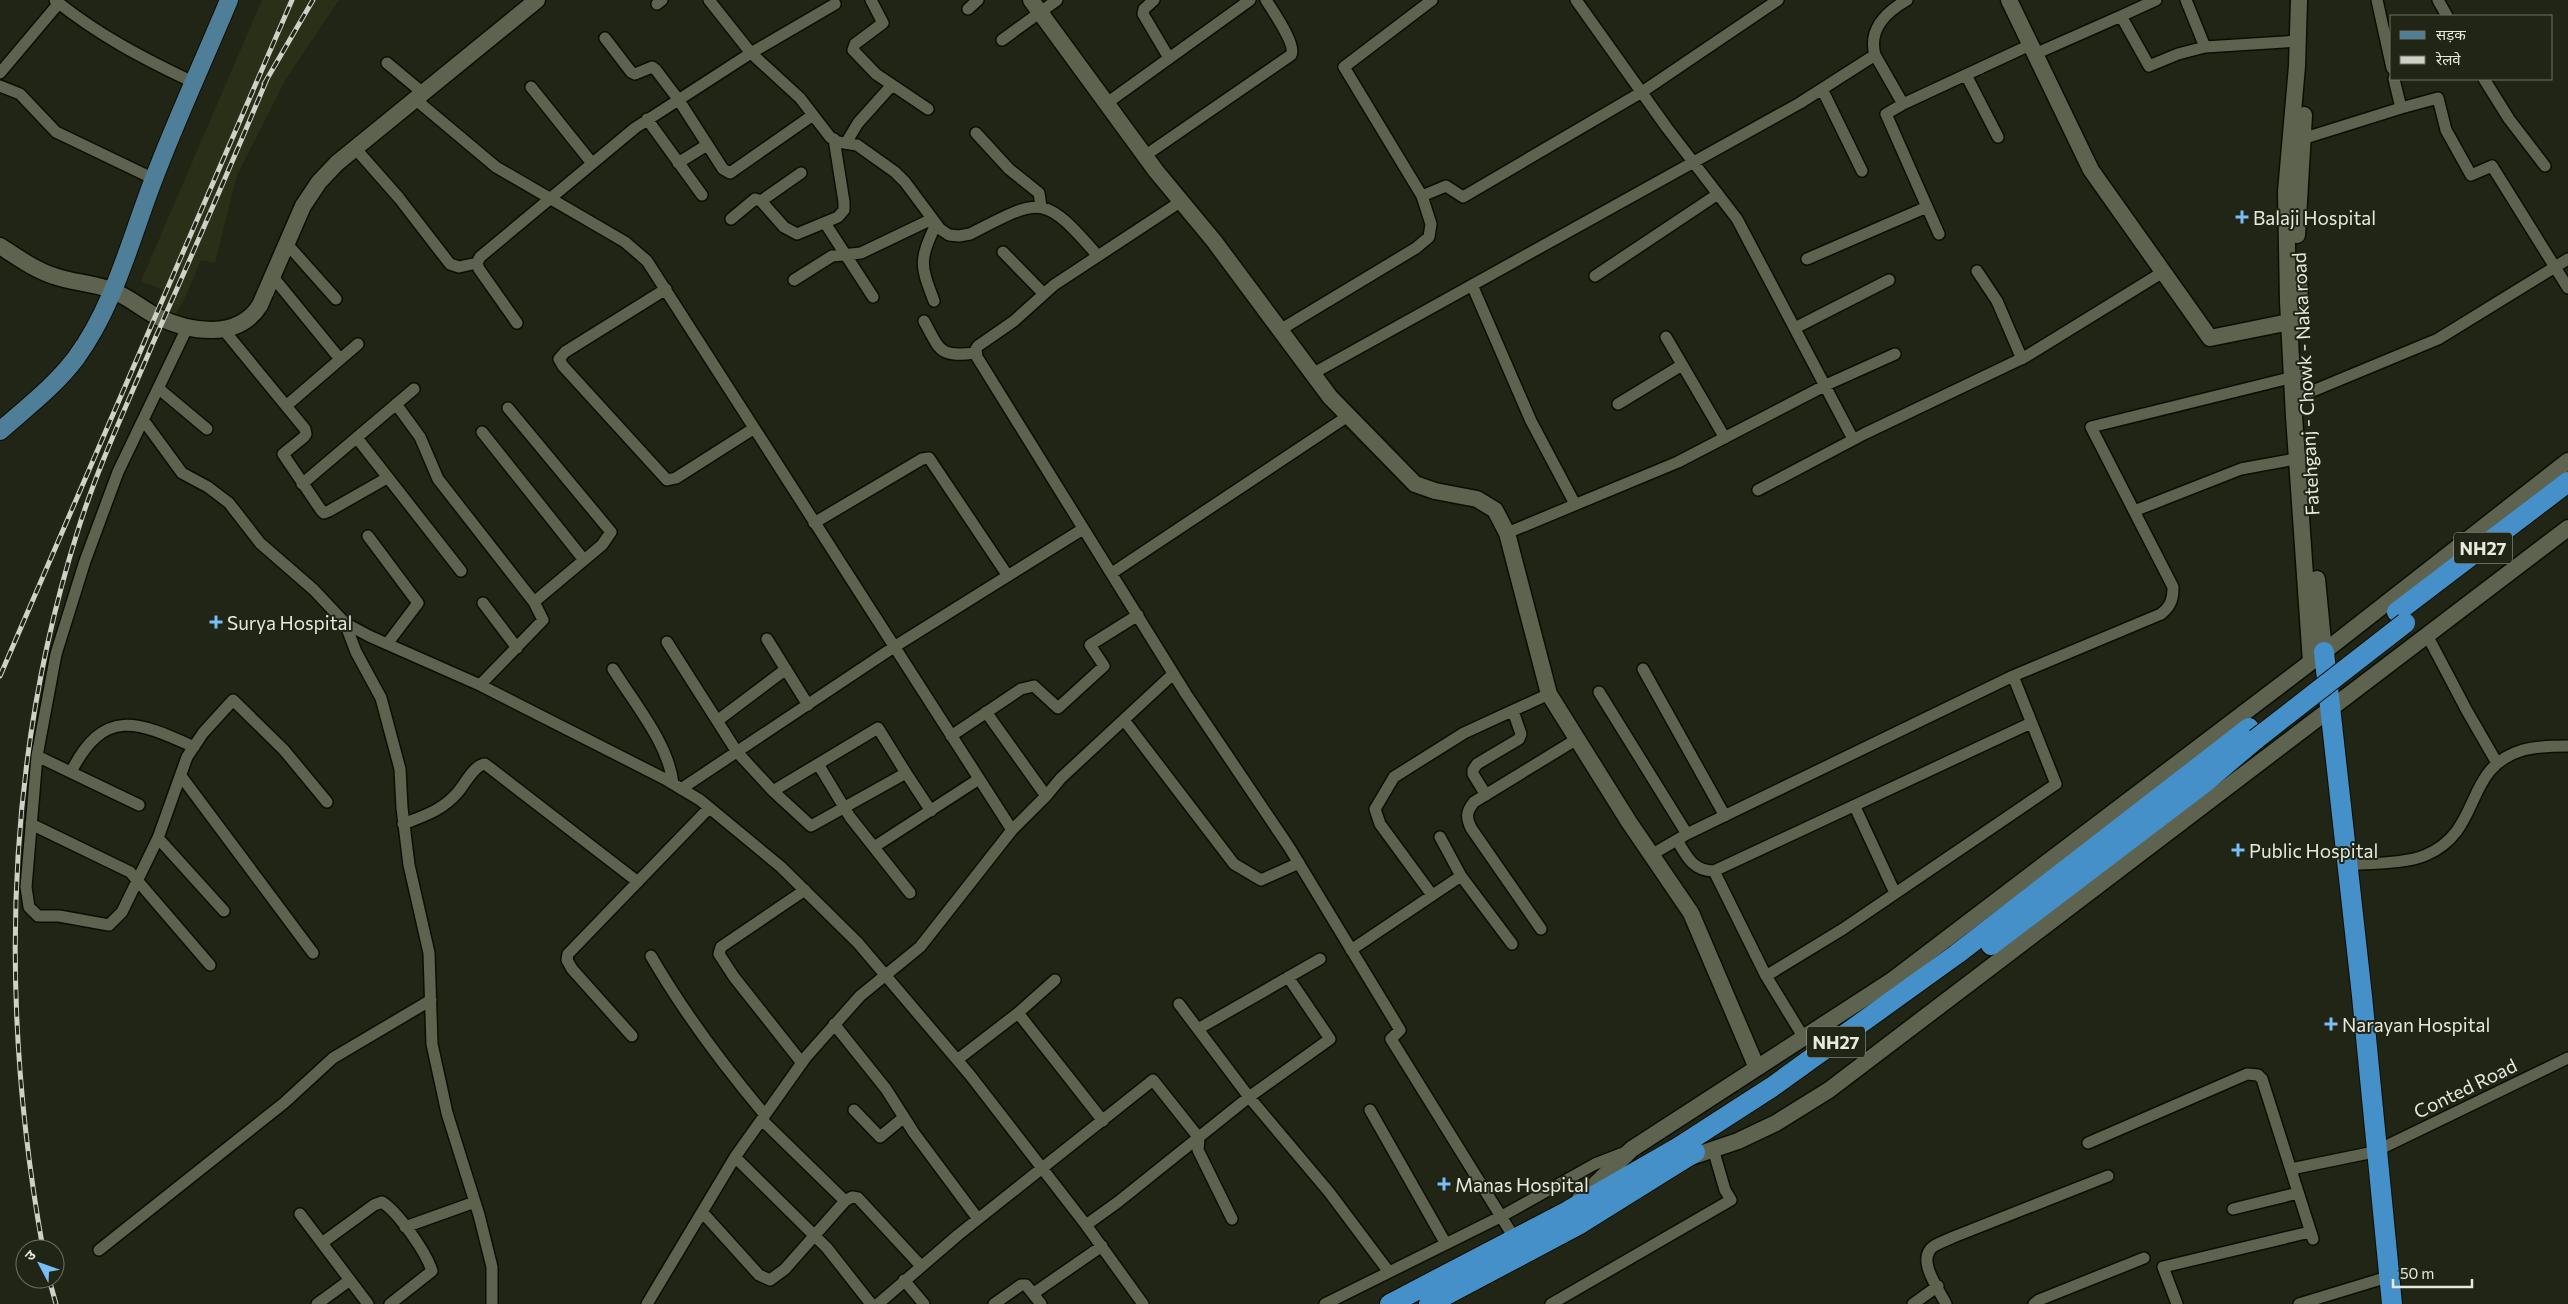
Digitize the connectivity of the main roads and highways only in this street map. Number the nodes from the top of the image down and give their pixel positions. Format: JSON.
{"nodes":[{"id":1,"x":229,"y":0,"type":"edge"},
{"id":2,"x":0,"y":431,"type":"edge"},
{"id":3,"x":2568,"y":482,"type":"edge"},
{"id":4,"x":2568,"y":498,"type":"edge"},
{"id":5,"x":2401,"y":618,"type":"junction"},
{"id":6,"x":2318,"y":657,"type":"road end"},
{"id":7,"x":2324,"y":712,"type":"junction"},
{"id":8,"x":2252,"y":733,"type":"junction"},
{"id":9,"x":2374,"y":1152,"type":"junction"},
{"id":10,"x":1390,"y":1304,"type":"edge"},
{"id":11,"x":1431,"y":1304,"type":"edge"},
{"id":12,"x":2384,"y":1304,"type":"edge"},
{"id":13,"x":2392,"y":1304,"type":"edge"}],
"edges":[{"from":1,"to":2,"type":"main road"},
{"from":3,"to":5,"type":"highway","number":"NH27"},
{"from":4,"to":5,"type":"highway","number":"NH27"},
{"from":5,"to":8,"type":"highway","number":"NH27","bridge":true},
{"from":6,"to":7,"type":"highway","name":"Fatehganj - Chowk - Naka road"},
{"from":7,"to":9,"type":"highway"},
{"from":7,"to":9,"type":"highway"},
{"from":8,"to":10,"type":"highway","number":"NH27"},
{"from":8,"to":11,"type":"highway","number":"NH27"},
{"from":9,"to":12,"type":"highway"},
{"from":9,"to":13,"type":"highway"}]}
